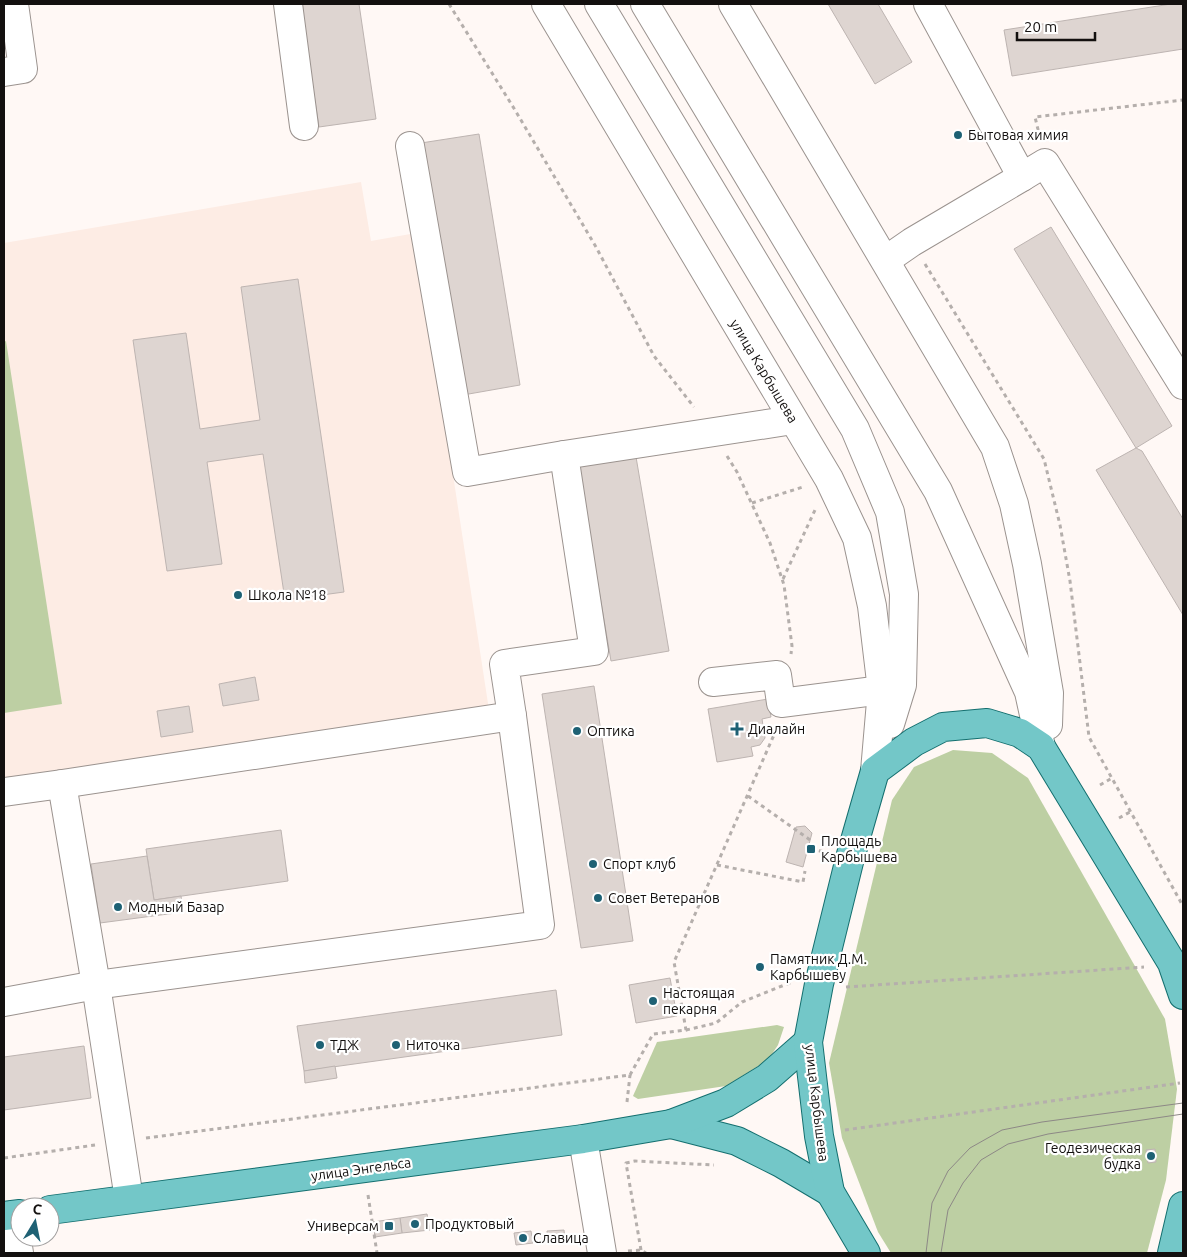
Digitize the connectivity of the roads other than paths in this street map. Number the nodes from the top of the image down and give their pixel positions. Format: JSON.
{"nodes":[{"id":1,"x":14,"y":4,"type":"edge"},
{"id":2,"x":288,"y":4,"type":"edge"},
{"id":3,"x":546,"y":4,"type":"edge"},
{"id":4,"x":599,"y":4,"type":"edge"},
{"id":5,"x":645,"y":4,"type":"edge"},
{"id":6,"x":733,"y":4,"type":"edge"},
{"id":7,"x":928,"y":4,"type":"edge"},
{"id":8,"x":4,"y":72,"type":"edge"},
{"id":9,"x":304,"y":126,"type":"dead end"},
{"id":10,"x":410,"y":146,"type":"dead end"},
{"id":11,"x":1022,"y":177,"type":"junction"},
{"id":12,"x":886,"y":260,"type":"junction"},
{"id":13,"x":1183,"y":385,"type":"edge"},
{"id":14,"x":793,"y":420,"type":"junction"},
{"id":15,"x":564,"y":455,"type":"junction"},
{"id":16,"x":713,"y":682,"type":"dead end"},
{"id":17,"x":882,"y":690,"type":"junction"},
{"id":18,"x":512,"y":716,"type":"junction"},
{"id":19,"x":1045,"y":753,"type":"junction"},
{"id":20,"x":875,"y":772,"type":"junction"},
{"id":21,"x":62,"y":784,"type":"junction"},
{"id":22,"x":4,"y":792,"type":"edge"},
{"id":23,"x":1177,"y":969,"type":"edge"},
{"id":24,"x":96,"y":985,"type":"junction"},
{"id":25,"x":1183,"y":995,"type":"edge"},
{"id":26,"x":4,"y":1002,"type":"edge"},
{"id":27,"x":808,"y":1042,"type":"junction"},
{"id":28,"x":671,"y":1124,"type":"junction"},
{"id":29,"x":583,"y":1139,"type":"junction"},
{"id":30,"x":830,"y":1192,"type":"junction"},
{"id":31,"x":129,"y":1199,"type":"junction"},
{"id":32,"x":1183,"y":1206,"type":"edge"},
{"id":33,"x":60,"y":1209,"type":"edge"},
{"id":34,"x":602,"y":1253,"type":"edge"},
{"id":35,"x":866,"y":1253,"type":"edge"},
{"id":36,"x":1172,"y":1253,"type":"edge"}],
"edges":[{"from":1,"to":8,"type":"street"},
{"from":2,"to":9,"type":"street"},
{"from":3,"to":14,"type":"street","name":"улица Карбышева"},
{"from":4,"to":20,"type":"street","name":"улица Карбышева"},
{"from":5,"to":19,"type":"street"},
{"from":6,"to":12,"type":"street"},
{"from":7,"to":11,"type":"street"},
{"from":10,"to":15,"type":"street"},
{"from":11,"to":12,"type":"street"},
{"from":11,"to":13,"type":"street"},
{"from":12,"to":19,"type":"street"},
{"from":14,"to":15,"type":"street"},
{"from":14,"to":17,"type":"street","name":"улица Карбышева"},
{"from":15,"to":18,"type":"street"},
{"from":16,"to":17,"type":"street"},
{"from":17,"to":20,"type":"street","name":"улица Карбышева"},
{"from":18,"to":21,"type":"street"},
{"from":18,"to":24,"type":"street"},
{"from":19,"to":20,"type":"main road"},
{"from":19,"to":23,"type":"main road"},
{"from":20,"to":27,"type":"main road","name":"улица Карбышева"},
{"from":21,"to":22,"type":"street"},
{"from":21,"to":24,"type":"street"},
{"from":23,"to":25,"type":"main road"},
{"from":24,"to":26,"type":"street"},
{"from":24,"to":31,"type":"street"},
{"from":27,"to":28,"type":"main road","name":"улица Энгельса"},
{"from":27,"to":30,"type":"main road","name":"улица Карбышева"},
{"from":28,"to":29,"type":"main road","name":"улица Энгельса"},
{"from":28,"to":30,"type":"main road","name":"улица Энгельса"},
{"from":29,"to":31,"type":"main road","name":"улица Энгельса"},
{"from":29,"to":34,"type":"street"},
{"from":30,"to":35,"type":"main road","name":"улица Карбышева"},
{"from":31,"to":33,"type":"main road","name":"улица Энгельса"},
{"from":32,"to":36,"type":"main road"}]}
